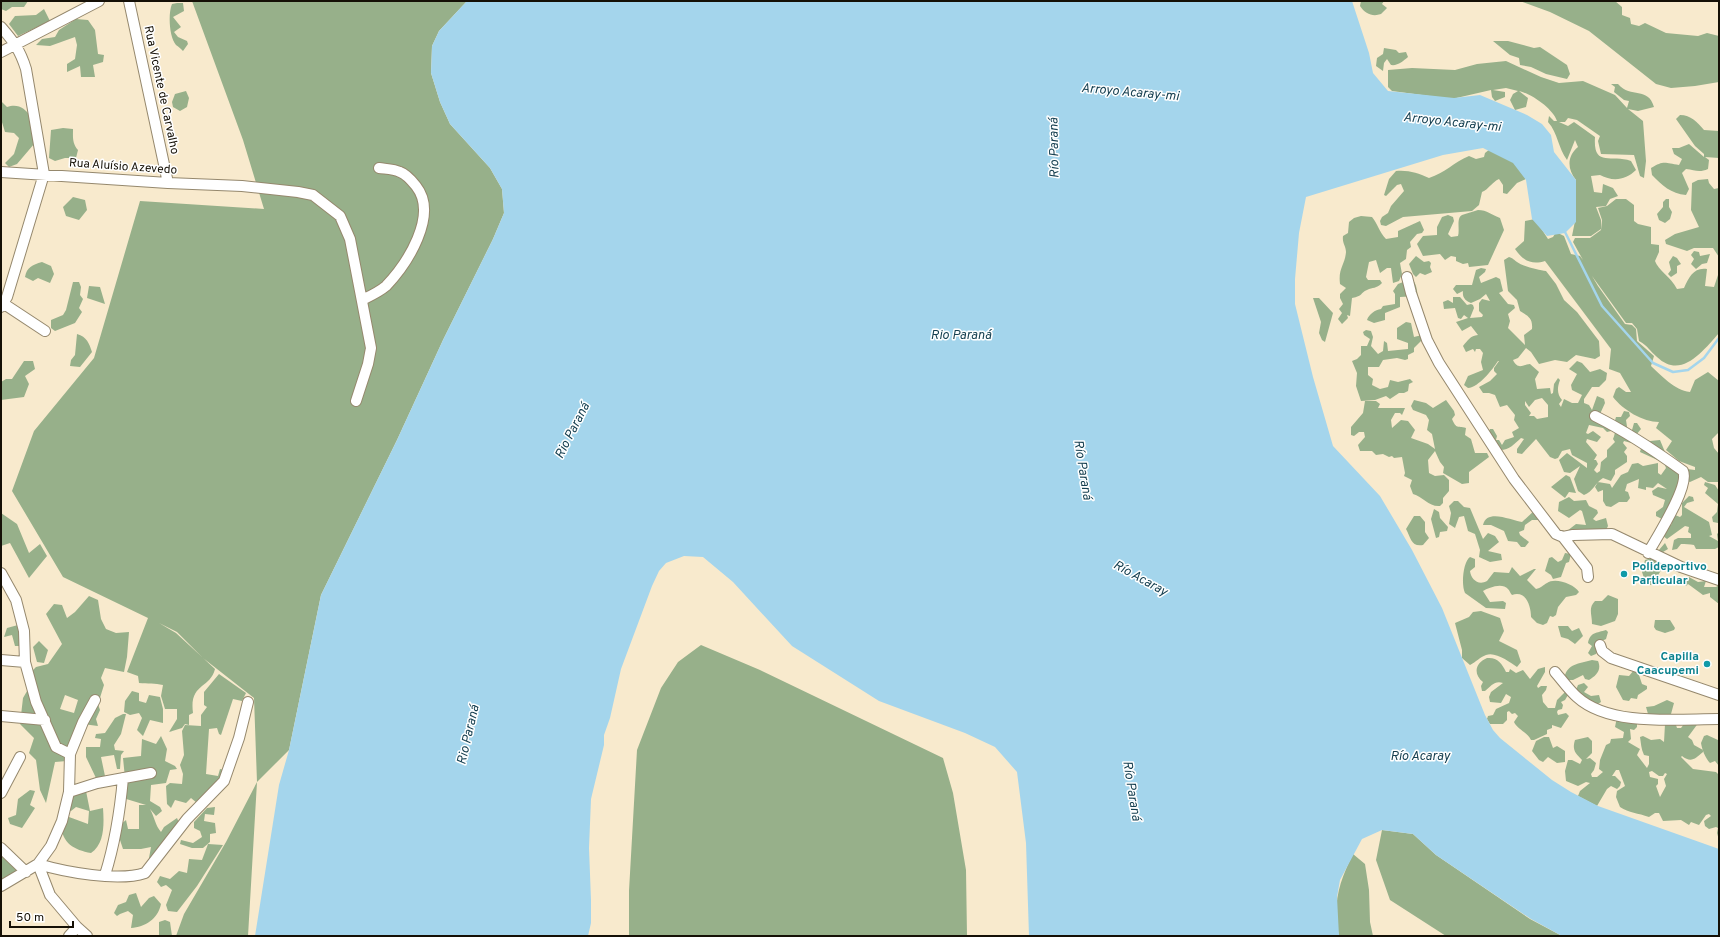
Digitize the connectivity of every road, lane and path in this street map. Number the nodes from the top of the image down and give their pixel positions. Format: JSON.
{"nodes":[{"id":1,"x":99,"y":1,"type":"edge"},
{"id":2,"x":129,"y":1,"type":"edge"},
{"id":3,"x":1,"y":27,"type":"edge"},
{"id":4,"x":16,"y":44,"type":"junction"},
{"id":5,"x":1,"y":52,"type":"edge"},
{"id":6,"x":379,"y":168,"type":"dead end"},
{"id":7,"x":1,"y":172,"type":"edge"},
{"id":8,"x":44,"y":174,"type":"junction"},
{"id":9,"x":168,"y":184,"type":"junction"},
{"id":10,"x":1407,"y":278,"type":"dead end"},
{"id":11,"x":362,"y":300,"type":"junction"},
{"id":12,"x":2,"y":304,"type":"edge"},
{"id":13,"x":45,"y":331,"type":"dead end"},
{"id":14,"x":356,"y":401,"type":"dead end"},
{"id":15,"x":1595,"y":416,"type":"dead end"},
{"id":16,"x":1563,"y":538,"type":"junction"},
{"id":17,"x":1648,"y":553,"type":"junction"},
{"id":18,"x":1,"y":573,"type":"edge"},
{"id":19,"x":1588,"y":577,"type":"dead end"},
{"id":20,"x":1719,"y":580,"type":"edge"},
{"id":21,"x":1600,"y":645,"type":"dead end"},
{"id":22,"x":1,"y":660,"type":"edge"},
{"id":23,"x":25,"y":662,"type":"junction"},
{"id":24,"x":1555,"y":672,"type":"dead end"},
{"id":25,"x":1719,"y":695,"type":"edge"},
{"id":26,"x":95,"y":700,"type":"dead end"},
{"id":27,"x":248,"y":702,"type":"dead end"},
{"id":28,"x":1,"y":716,"type":"edge"},
{"id":29,"x":1719,"y":719,"type":"edge"},
{"id":30,"x":45,"y":720,"type":"junction"},
{"id":31,"x":70,"y":754,"type":"junction"},
{"id":32,"x":20,"y":757,"type":"dead end"},
{"id":33,"x":151,"y":773,"type":"dead end"},
{"id":34,"x":123,"y":778,"type":"junction"},
{"id":35,"x":68,"y":792,"type":"junction"},
{"id":36,"x":1,"y":793,"type":"edge"},
{"id":37,"x":1,"y":848,"type":"edge"},
{"id":38,"x":38,"y":864,"type":"junction"},
{"id":39,"x":26,"y":872,"type":"junction"},
{"id":40,"x":105,"y":875,"type":"junction"},
{"id":41,"x":1,"y":886,"type":"edge"},
{"id":42,"x":77,"y":927,"type":"junction"},
{"id":43,"x":69,"y":936,"type":"edge"},
{"id":44,"x":87,"y":936,"type":"edge"}],
"edges":[{"from":1,"to":4,"type":"street"},
{"from":2,"to":9,"type":"street","name":"Rua Vicente de Carvalho"},
{"from":3,"to":4,"type":"street"},
{"from":4,"to":5,"type":"street"},
{"from":4,"to":8,"type":"street"},
{"from":6,"to":11,"type":"street"},
{"from":7,"to":8,"type":"street","name":"Rua Aluísio Azevedo"},
{"from":8,"to":9,"type":"street","name":"Rua Aluísio Azevedo"},
{"from":8,"to":12,"type":"street"},
{"from":9,"to":11,"type":"street","name":"Rua Aluísio Azevedo"},
{"from":10,"to":16,"type":"street"},
{"from":11,"to":14,"type":"street","name":"Rua Aluísio Azevedo"},
{"from":12,"to":13,"type":"street"},
{"from":15,"to":17,"type":"street"},
{"from":16,"to":17,"type":"street"},
{"from":16,"to":19,"type":"street"},
{"from":17,"to":20,"type":"street"},
{"from":18,"to":23,"type":"street"},
{"from":21,"to":25,"type":"street"},
{"from":22,"to":23,"type":"street"},
{"from":23,"to":30,"type":"street"},
{"from":24,"to":29,"type":"street"},
{"from":26,"to":31,"type":"street"},
{"from":27,"to":40,"type":"street"},
{"from":28,"to":30,"type":"street"},
{"from":30,"to":31,"type":"street"},
{"from":31,"to":35,"type":"street"},
{"from":32,"to":36,"type":"street"},
{"from":33,"to":34,"type":"street"},
{"from":34,"to":35,"type":"street"},
{"from":34,"to":40,"type":"street"},
{"from":35,"to":38,"type":"street"},
{"from":37,"to":39,"type":"street"},
{"from":38,"to":39,"type":"street"},
{"from":38,"to":40,"type":"street"},
{"from":38,"to":42,"type":"street"},
{"from":39,"to":41,"type":"street"},
{"from":42,"to":43,"type":"street"},
{"from":42,"to":44,"type":"street"}]}
